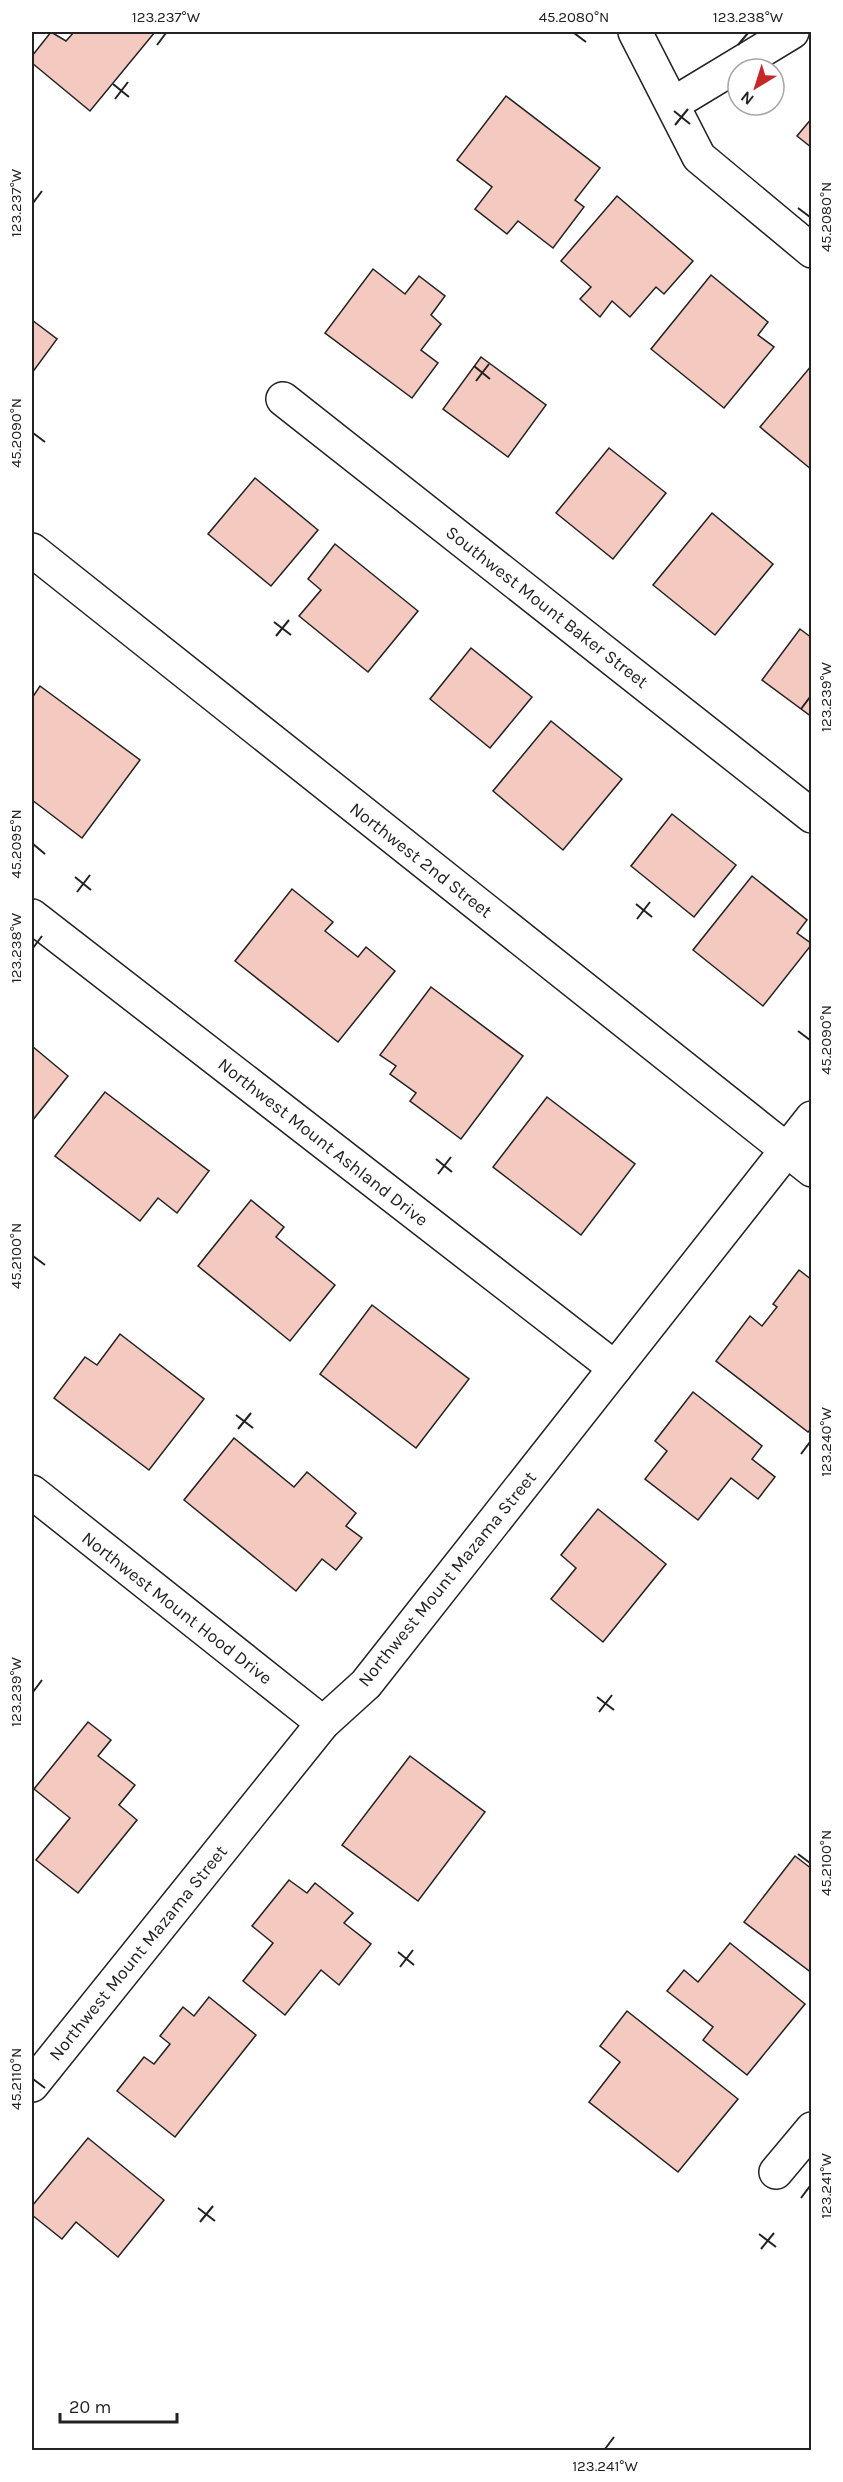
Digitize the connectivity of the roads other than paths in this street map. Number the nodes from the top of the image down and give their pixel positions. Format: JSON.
{"nodes":[{"id":1,"x":635,"y":32,"type":"edge"},
{"id":2,"x":792,"y":32,"type":"edge"},
{"id":3,"x":673,"y":104,"type":"junction"},
{"id":4,"x":812,"y":252,"type":"edge"},
{"id":5,"x":283,"y":399,"type":"dead end"},
{"id":6,"x":32,"y":550,"type":"edge"},
{"id":7,"x":812,"y":816,"type":"edge"},
{"id":8,"x":32,"y":916,"type":"edge"},
{"id":9,"x":812,"y":1118,"type":"edge"},
{"id":10,"x":786,"y":1150,"type":"junction"},
{"id":11,"x":812,"y":1170,"type":"edge"},
{"id":12,"x":615,"y":1368,"type":"junction"},
{"id":13,"x":32,"y":1492,"type":"edge"},
{"id":14,"x":323,"y":1723,"type":"junction"},
{"id":15,"x":32,"y":2085,"type":"edge"},
{"id":16,"x":812,"y":2129,"type":"edge"},
{"id":17,"x":776,"y":2172,"type":"dead end"}],
"edges":[{"from":1,"to":3,"type":"street"},
{"from":2,"to":3,"type":"street"},
{"from":3,"to":4,"type":"street"},
{"from":5,"to":7,"type":"street","name":"Southwest Mount Baker Street"},
{"from":6,"to":10,"type":"street","name":"Northwest 2nd Street"},
{"from":8,"to":12,"type":"street","name":"Northwest Mount Ashland Drive"},
{"from":9,"to":10,"type":"street","name":"Northwest Mount Mazama Street"},
{"from":10,"to":11,"type":"street","name":"Northwest 2nd Street"},
{"from":10,"to":12,"type":"street","name":"Northwest Mount Mazama Street"},
{"from":12,"to":14,"type":"street","name":"Northwest Mount Mazama Street"},
{"from":13,"to":14,"type":"street","name":"Northwest Mount Hood Drive"},
{"from":14,"to":15,"type":"street","name":"Northwest Mount Mazama Street"},
{"from":16,"to":17,"type":"street"}]}
